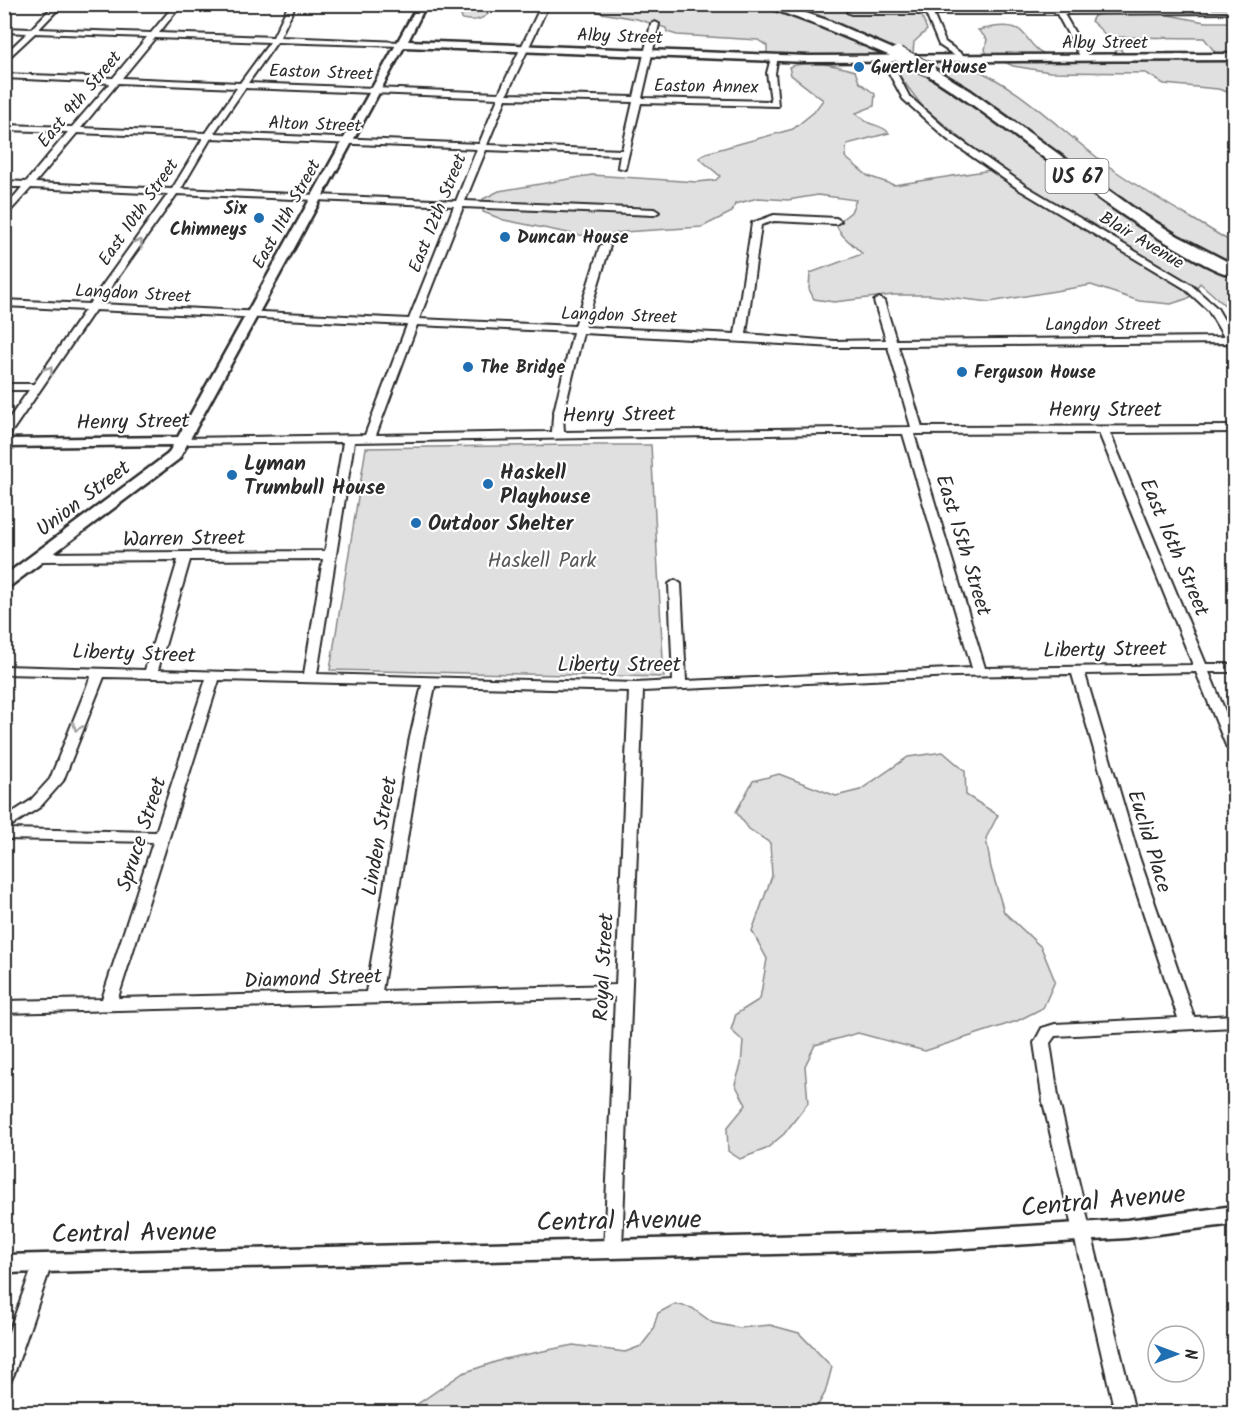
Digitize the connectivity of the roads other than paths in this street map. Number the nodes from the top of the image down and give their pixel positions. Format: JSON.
{"nodes":[{"id":1,"x":60,"y":4,"type":"edge"},
{"id":2,"x":179,"y":4,"type":"edge"},
{"id":3,"x":293,"y":4,"type":"edge"},
{"id":4,"x":418,"y":4,"type":"edge"},
{"id":5,"x":546,"y":4,"type":"edge"},
{"id":6,"x":765,"y":4,"type":"edge"},
{"id":7,"x":1057,"y":8,"type":"edge"},
{"id":8,"x":927,"y":9,"type":"edge"},
{"id":9,"x":1234,"y":11,"type":"edge"},
{"id":10,"x":851,"y":12,"type":"dead end"},
{"id":11,"x":655,"y":24,"type":"dead end"},
{"id":12,"x":4,"y":30,"type":"edge"},
{"id":13,"x":33,"y":31,"type":"junction"},
{"id":14,"x":154,"y":35,"type":"junction"},
{"id":15,"x":276,"y":40,"type":"junction"},
{"id":16,"x":400,"y":44,"type":"junction"},
{"id":17,"x":522,"y":49,"type":"junction"},
{"id":18,"x":647,"y":54,"type":"junction"},
{"id":19,"x":1234,"y":57,"type":"edge"},
{"id":20,"x":775,"y":58,"type":"junction"},
{"id":21,"x":1085,"y":58,"type":"junction"},
{"id":22,"x":963,"y":59,"type":"junction"},
{"id":23,"x":4,"y":60,"type":"edge"},
{"id":24,"x":886,"y":60,"type":"junction"},
{"id":25,"x":4,"y":76,"type":"edge"},
{"id":26,"x":116,"y":80,"type":"junction"},
{"id":27,"x":243,"y":85,"type":"junction"},
{"id":28,"x":374,"y":91,"type":"junction"},
{"id":29,"x":503,"y":96,"type":"junction"},
{"id":30,"x":635,"y":100,"type":"junction"},
{"id":31,"x":4,"y":127,"type":"edge"},
{"id":32,"x":75,"y":130,"type":"junction"},
{"id":33,"x":208,"y":136,"type":"junction"},
{"id":34,"x":346,"y":142,"type":"junction"},
{"id":35,"x":483,"y":148,"type":"junction"},
{"id":36,"x":624,"y":153,"type":"junction"},
{"id":37,"x":621,"y":167,"type":"dead end"},
{"id":38,"x":4,"y":184,"type":"edge"},
{"id":39,"x":29,"y":185,"type":"junction"},
{"id":40,"x":175,"y":191,"type":"junction"},
{"id":41,"x":316,"y":198,"type":"junction"},
{"id":42,"x":461,"y":204,"type":"junction"},
{"id":43,"x":654,"y":212,"type":"dead end"},
{"id":44,"x":4,"y":214,"type":"edge"},
{"id":45,"x":836,"y":221,"type":"dead end"},
{"id":46,"x":605,"y":246,"type":"dead end"},
{"id":47,"x":1234,"y":271,"type":"edge"},
{"id":48,"x":879,"y":301,"type":"dead end"},
{"id":49,"x":4,"y":303,"type":"edge"},
{"id":50,"x":92,"y":307,"type":"junction"},
{"id":51,"x":252,"y":315,"type":"junction"},
{"id":52,"x":412,"y":323,"type":"junction"},
{"id":53,"x":579,"y":330,"type":"junction"},
{"id":54,"x":740,"y":337,"type":"junction"},
{"id":55,"x":891,"y":342,"type":"junction"},
{"id":56,"x":1233,"y":343,"type":"edge"},
{"id":57,"x":4,"y":387,"type":"edge"},
{"id":58,"x":38,"y":387,"type":"junction"},
{"id":59,"x":1234,"y":429,"type":"edge"},
{"id":60,"x":1103,"y":430,"type":"junction"},
{"id":61,"x":913,"y":431,"type":"junction"},
{"id":62,"x":4,"y":435,"type":"edge"},
{"id":63,"x":558,"y":436,"type":"junction"},
{"id":64,"x":369,"y":438,"type":"junction"},
{"id":65,"x":349,"y":439,"type":"junction"},
{"id":66,"x":183,"y":441,"type":"junction"},
{"id":67,"x":4,"y":443,"type":"edge"},
{"id":68,"x":329,"y":555,"type":"junction"},
{"id":69,"x":40,"y":557,"type":"junction"},
{"id":70,"x":185,"y":557,"type":"junction"},
{"id":71,"x":4,"y":584,"type":"edge"},
{"id":72,"x":675,"y":584,"type":"dead end"},
{"id":73,"x":1234,"y":668,"type":"edge"},
{"id":74,"x":1203,"y":669,"type":"junction"},
{"id":75,"x":4,"y":670,"type":"edge"},
{"id":76,"x":1077,"y":670,"type":"junction"},
{"id":77,"x":980,"y":672,"type":"junction"},
{"id":78,"x":99,"y":673,"type":"junction"},
{"id":79,"x":150,"y":674,"type":"junction"},
{"id":80,"x":214,"y":676,"type":"junction"},
{"id":81,"x":310,"y":679,"type":"junction"},
{"id":82,"x":429,"y":682,"type":"junction"},
{"id":83,"x":680,"y":685,"type":"junction"},
{"id":84,"x":636,"y":687,"type":"junction"},
{"id":85,"x":1234,"y":748,"type":"edge"},
{"id":86,"x":4,"y":825,"type":"edge"},
{"id":87,"x":4,"y":834,"type":"edge"},
{"id":88,"x":163,"y":837,"type":"junction"},
{"id":89,"x":622,"y":992,"type":"junction"},
{"id":90,"x":373,"y":997,"type":"junction"},
{"id":91,"x":108,"y":1005,"type":"junction"},
{"id":92,"x":4,"y":1007,"type":"edge"},
{"id":93,"x":1234,"y":1021,"type":"edge"},
{"id":94,"x":1188,"y":1023,"type":"junction"},
{"id":95,"x":1234,"y":1215,"type":"edge"},
{"id":96,"x":1082,"y":1233,"type":"junction"},
{"id":97,"x":613,"y":1249,"type":"junction"},
{"id":98,"x":43,"y":1263,"type":"junction"},
{"id":99,"x":4,"y":1264,"type":"edge"},
{"id":100,"x":4,"y":1374,"type":"edge"},
{"id":101,"x":1125,"y":1413,"type":"edge"}],
"edges":[{"from":1,"to":13,"type":"street"},
{"from":2,"to":14,"type":"street","name":"East 9th Street"},
{"from":3,"to":15,"type":"street","name":"East 10th Street"},
{"from":4,"to":16,"type":"street","name":"East 11th Street"},
{"from":5,"to":17,"type":"street","name":"East 12th Street"},
{"from":6,"to":47,"type":"highway","number":"US 67","bridge":true},
{"from":7,"to":8,"type":"street"},
{"from":7,"to":9,"type":"street"},
{"from":7,"to":21,"type":"street"},
{"from":8,"to":10,"type":"street"},
{"from":8,"to":22,"type":"street"},
{"from":11,"to":18,"type":"street"},
{"from":12,"to":13,"type":"street","name":"Alby Street"},
{"from":13,"to":14,"type":"street","name":"Alby Street"},
{"from":13,"to":23,"type":"street"},
{"from":14,"to":15,"type":"street","name":"Alby Street"},
{"from":14,"to":26,"type":"street","name":"East 9th Street"},
{"from":15,"to":16,"type":"street","name":"Alby Street"},
{"from":15,"to":27,"type":"street","name":"East 10th Street"},
{"from":16,"to":17,"type":"street","name":"Alby Street"},
{"from":16,"to":28,"type":"street","name":"East 11th Street"},
{"from":17,"to":18,"type":"street","name":"Alby Street"},
{"from":17,"to":29,"type":"street","name":"East 12th Street"},
{"from":18,"to":20,"type":"street","name":"Alby Street"},
{"from":18,"to":30,"type":"street"},
{"from":19,"to":21,"type":"street","name":"Alby Street"},
{"from":20,"to":24,"type":"street","name":"Alby Street"},
{"from":20,"to":30,"type":"street","name":"Easton Annex"},
{"from":21,"to":22,"type":"street","name":"Alby Street"},
{"from":22,"to":24,"type":"street","name":"Alby Street"},
{"from":24,"to":56,"type":"street","name":"Blair Avenue"},
{"from":25,"to":26,"type":"street","name":"Easton Street"},
{"from":26,"to":27,"type":"street","name":"Easton Street"},
{"from":26,"to":32,"type":"street","name":"East 9th Street"},
{"from":27,"to":28,"type":"street","name":"Easton Street"},
{"from":27,"to":33,"type":"street","name":"East 10th Street"},
{"from":28,"to":29,"type":"street","name":"Easton Street"},
{"from":28,"to":34,"type":"street","name":"East 11th Street"},
{"from":29,"to":30,"type":"street","name":"Easton Street"},
{"from":29,"to":35,"type":"street","name":"East 12th Street"},
{"from":30,"to":36,"type":"street"},
{"from":31,"to":32,"type":"street","name":"Alton Street"},
{"from":32,"to":33,"type":"street","name":"Alton Street"},
{"from":32,"to":39,"type":"street","name":"East 9th Street"},
{"from":33,"to":34,"type":"street","name":"Alton Street"},
{"from":33,"to":40,"type":"street","name":"East 10th Street"},
{"from":34,"to":35,"type":"street","name":"Alton Street"},
{"from":34,"to":41,"type":"street","name":"East 11th Street"},
{"from":35,"to":36,"type":"street","name":"Alton Street"},
{"from":35,"to":42,"type":"street","name":"East 12th Street"},
{"from":36,"to":37,"type":"street"},
{"from":38,"to":39,"type":"street"},
{"from":39,"to":40,"type":"street"},
{"from":39,"to":44,"type":"street","name":"East 9th Street"},
{"from":40,"to":41,"type":"street"},
{"from":50,"to":40,"type":"street","name":"East 10th Street","one_way":true},
{"from":41,"to":42,"type":"street"},
{"from":41,"to":51,"type":"street","name":"East 11th Street"},
{"from":42,"to":43,"type":"street"},
{"from":42,"to":52,"type":"street","name":"East 12th Street"},
{"from":45,"to":54,"type":"street"},
{"from":46,"to":53,"type":"street"},
{"from":48,"to":55,"type":"street","name":"East 15th Street"},
{"from":49,"to":50,"type":"street","name":"Langdon Street"},
{"from":50,"to":51,"type":"street","name":"Langdon Street"},
{"from":58,"to":50,"type":"street","name":"East 10th Street","one_way":true},
{"from":51,"to":52,"type":"street","name":"Langdon Street"},
{"from":51,"to":66,"type":"street","name":"East 11th Street"},
{"from":52,"to":53,"type":"street","name":"Langdon Street"},
{"from":52,"to":64,"type":"street","name":"East 12th Street"},
{"from":53,"to":54,"type":"street","name":"Langdon Street"},
{"from":53,"to":63,"type":"street"},
{"from":54,"to":55,"type":"street","name":"Langdon Street"},
{"from":55,"to":56,"type":"street","name":"Langdon Street"},
{"from":55,"to":61,"type":"street","name":"East 15th Street"},
{"from":57,"to":58,"type":"street"},
{"from":58,"to":62,"type":"street","name":"East 10th Street"},
{"from":59,"to":60,"type":"street","name":"Henry Street"},
{"from":60,"to":61,"type":"street","name":"Henry Street"},
{"from":60,"to":74,"type":"street","name":"East 16th Street"},
{"from":61,"to":63,"type":"street","name":"Henry Street"},
{"from":61,"to":77,"type":"street","name":"East 15th Street"},
{"from":63,"to":64,"type":"street","name":"Henry Street"},
{"from":64,"to":65,"type":"street","name":"Henry Street"},
{"from":65,"to":66,"type":"street","name":"Henry Street"},
{"from":65,"to":68,"type":"street"},
{"from":66,"to":67,"type":"street","name":"Henry Street"},
{"from":66,"to":69,"type":"street","name":"Union Street"},
{"from":68,"to":70,"type":"street","name":"Warren Street"},
{"from":68,"to":81,"type":"street"},
{"from":69,"to":70,"type":"street","name":"Warren Street"},
{"from":69,"to":71,"type":"street","name":"Union Street"},
{"from":70,"to":79,"type":"street"},
{"from":72,"to":83,"type":"street"},
{"from":73,"to":74,"type":"street","name":"Liberty Street"},
{"from":74,"to":76,"type":"street","name":"Liberty Street"},
{"from":74,"to":85,"type":"street","name":"East 16th Street"},
{"from":75,"to":78,"type":"street","name":"Liberty Street"},
{"from":76,"to":77,"type":"street","name":"Liberty Street"},
{"from":76,"to":94,"type":"street","name":"Euclid Place"},
{"from":77,"to":83,"type":"street","name":"Liberty Street"},
{"from":78,"to":79,"type":"street","name":"Liberty Street"},
{"from":78,"to":86,"type":"street","one_way":true},
{"from":79,"to":80,"type":"street","name":"Liberty Street"},
{"from":80,"to":81,"type":"street","name":"Liberty Street"},
{"from":80,"to":88,"type":"street","name":"Spruce Street"},
{"from":81,"to":82,"type":"street","name":"Liberty Street"},
{"from":82,"to":84,"type":"street","name":"Liberty Street"},
{"from":82,"to":90,"type":"street","name":"Linden Street"},
{"from":83,"to":84,"type":"street","name":"Liberty Street"},
{"from":84,"to":89,"type":"street","name":"Royal Street"},
{"from":87,"to":88,"type":"street"},
{"from":88,"to":91,"type":"street","name":"Spruce Street"},
{"from":89,"to":90,"type":"street","name":"Diamond Street"},
{"from":89,"to":97,"type":"street","name":"Royal Street"},
{"from":90,"to":91,"type":"street","name":"Diamond Street"},
{"from":91,"to":92,"type":"street","name":"Diamond Street"},
{"from":93,"to":94,"type":"street"},
{"from":94,"to":96,"type":"street"},
{"from":95,"to":96,"type":"street","name":"Central Avenue"},
{"from":96,"to":97,"type":"street","name":"Central Avenue"},
{"from":96,"to":101,"type":"street"},
{"from":97,"to":98,"type":"street","name":"Central Avenue"},
{"from":98,"to":99,"type":"street","name":"Central Avenue"},
{"from":98,"to":100,"type":"street"}]}
